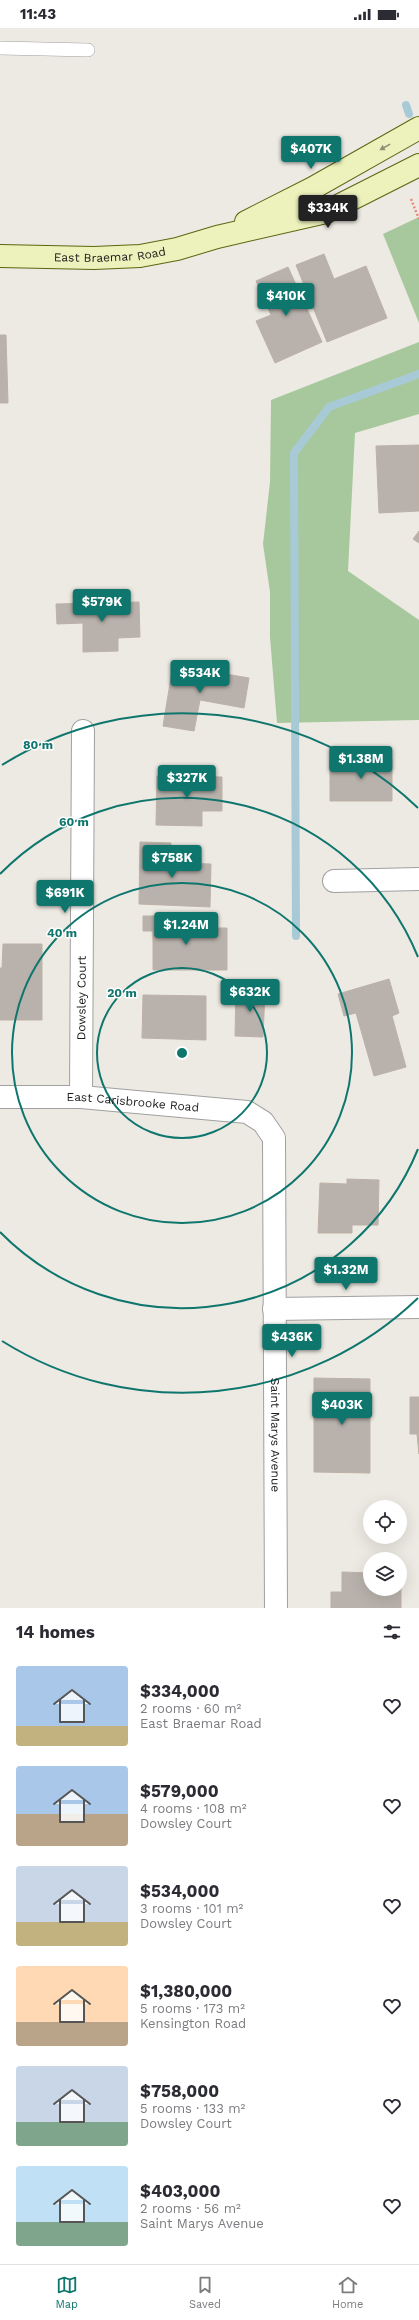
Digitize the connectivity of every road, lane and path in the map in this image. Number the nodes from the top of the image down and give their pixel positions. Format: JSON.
{"nodes":[{"id":1,"x":0,"y":48,"type":"edge"},
{"id":2,"x":88,"y":50,"type":"dead end"},
{"id":3,"x":419,"y":128,"type":"edge"},
{"id":4,"x":419,"y":165,"type":"edge"},
{"id":5,"x":409,"y":195,"type":"dead end"},
{"id":6,"x":419,"y":220,"type":"edge"},
{"id":7,"x":217,"y":237,"type":"junction"},
{"id":8,"x":0,"y":256,"type":"edge"},
{"id":9,"x":83,"y":731,"type":"dead end"},
{"id":10,"x":419,"y":879,"type":"edge"},
{"id":11,"x":334,"y":881,"type":"dead end"},
{"id":12,"x":0,"y":1097,"type":"edge"},
{"id":13,"x":81,"y":1097,"type":"junction"},
{"id":14,"x":263,"y":1122,"type":"joint"},
{"id":15,"x":419,"y":1307,"type":"edge"},
{"id":16,"x":274,"y":1309,"type":"junction"},
{"id":17,"x":276,"y":1608,"type":"edge"}],
"edges":[{"from":1,"to":2,"type":"lane"},
{"from":3,"to":7,"type":"street","name":"East Braemar Road","one_way":true},
{"from":4,"to":7,"type":"street","name":"East Braemar Road"},
{"from":5,"to":6,"type":"path"},
{"from":7,"to":8,"type":"street","name":"East Braemar Road"},
{"from":9,"to":13,"type":"street","name":"Dowsley Court"},
{"from":10,"to":11,"type":"street"},
{"from":12,"to":13,"type":"street","name":"East Carisbrooke Road"},
{"from":13,"to":14,"type":"street","name":"East Carisbrooke Road"},
{"from":14,"to":16,"type":"street","name":"Saint Marys Avenue"},
{"from":15,"to":16,"type":"street"},
{"from":16,"to":17,"type":"street","name":"Saint Marys Avenue"}]}
